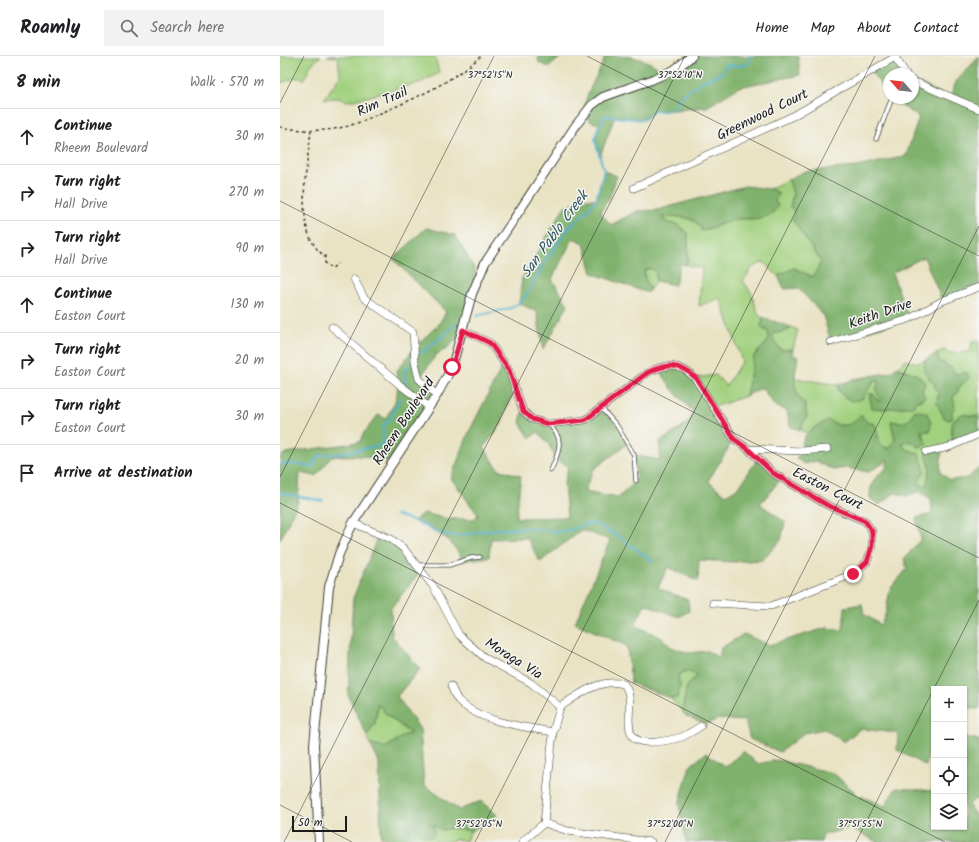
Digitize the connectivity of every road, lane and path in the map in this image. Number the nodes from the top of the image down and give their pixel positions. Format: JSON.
{"nodes":[{"id":1,"x":481,"y":56,"type":"edge"},
{"id":2,"x":896,"y":56,"type":"edge"},
{"id":3,"x":688,"y":57,"type":"edge"},
{"id":4,"x":900,"y":64,"type":"junction"},
{"id":5,"x":900,"y":68,"type":"edge"},
{"id":6,"x":902,"y":68,"type":"edge"},
{"id":7,"x":919,"y":84,"type":"edge"},
{"id":8,"x":890,"y":104,"type":"edge"},
{"id":9,"x":979,"y":109,"type":"edge"},
{"id":10,"x":280,"y":127,"type":"edge"},
{"id":11,"x":311,"y":130,"type":"junction"},
{"id":12,"x":876,"y":139,"type":"dead end"},
{"id":13,"x":634,"y":188,"type":"dead end"},
{"id":14,"x":337,"y":263,"type":"dead end"},
{"id":15,"x":354,"y":279,"type":"dead end"},
{"id":16,"x":979,"y":287,"type":"edge"},
{"id":17,"x":332,"y":327,"type":"dead end"},
{"id":18,"x":463,"y":330,"type":"junction"},
{"id":19,"x":831,"y":342,"type":"dead end"},
{"id":20,"x":437,"y":395,"type":"junction"},
{"id":21,"x":429,"y":407,"type":"junction"},
{"id":22,"x":601,"y":408,"type":"junction"},
{"id":23,"x":548,"y":424,"type":"junction"},
{"id":24,"x":979,"y":434,"type":"edge"},
{"id":25,"x":748,"y":449,"type":"junction"},
{"id":26,"x":827,"y":449,"type":"dead end"},
{"id":27,"x":926,"y":452,"type":"dead end"},
{"id":28,"x":551,"y":470,"type":"dead end"},
{"id":29,"x":636,"y":481,"type":"dead end"},
{"id":30,"x":353,"y":523,"type":"junction"},
{"id":31,"x":480,"y":557,"type":"dead end"},
{"id":32,"x":417,"y":565,"type":"junction"},
{"id":33,"x":713,"y":603,"type":"dead end"},
{"id":34,"x":451,"y":686,"type":"dead end"},
{"id":35,"x":560,"y":707,"type":"junction"},
{"id":36,"x":701,"y":726,"type":"dead end"},
{"id":37,"x":553,"y":732,"type":"junction"},
{"id":38,"x":544,"y":823,"type":"junction"},
{"id":39,"x":319,"y":842,"type":"edge"},
{"id":40,"x":522,"y":842,"type":"edge"},
{"id":41,"x":651,"y":842,"type":"edge"}],
"edges":[{"from":1,"to":11,"type":"path","name":"Rim Trail"},
{"from":2,"to":4,"type":"street"},
{"from":2,"to":13,"type":"street","name":"Greenwood Court"},
{"from":3,"to":18,"type":"street","name":"Rheem Boulevard"},
{"from":4,"to":5,"type":"lane"},
{"from":4,"to":6,"type":"street"},
{"from":7,"to":9,"type":"street"},
{"from":8,"to":12,"type":"lane"},
{"from":10,"to":11,"type":"path","name":"Rim Trail"},
{"from":11,"to":14,"type":"path"},
{"from":15,"to":20,"type":"street"},
{"from":16,"to":19,"type":"street","name":"Keith Drive"},
{"from":17,"to":21,"type":"street"},
{"from":18,"to":20,"type":"street","name":"Rheem Boulevard"},
{"from":18,"to":23,"type":"street"},
{"from":20,"to":21,"type":"street","name":"Rheem Boulevard"},
{"from":21,"to":30,"type":"street","name":"Rheem Boulevard"},
{"from":22,"to":23,"type":"street","name":"Easton Court"},
{"from":22,"to":25,"type":"street","name":"Easton Court"},
{"from":22,"to":29,"type":"lane"},
{"from":23,"to":28,"type":"lane"},
{"from":24,"to":27,"type":"street"},
{"from":25,"to":26,"type":"street"},
{"from":25,"to":33,"type":"street","name":"Easton Court"},
{"from":30,"to":32,"type":"street","name":"Moraga Via"},
{"from":30,"to":39,"type":"street","name":"Rheem Boulevard"},
{"from":31,"to":32,"type":"lane"},
{"from":32,"to":35,"type":"street","name":"Moraga Via"},
{"from":34,"to":37,"type":"street"},
{"from":35,"to":36,"type":"street"},
{"from":35,"to":37,"type":"street"},
{"from":37,"to":38,"type":"street"},
{"from":38,"to":40,"type":"street"},
{"from":38,"to":41,"type":"street"}]}
